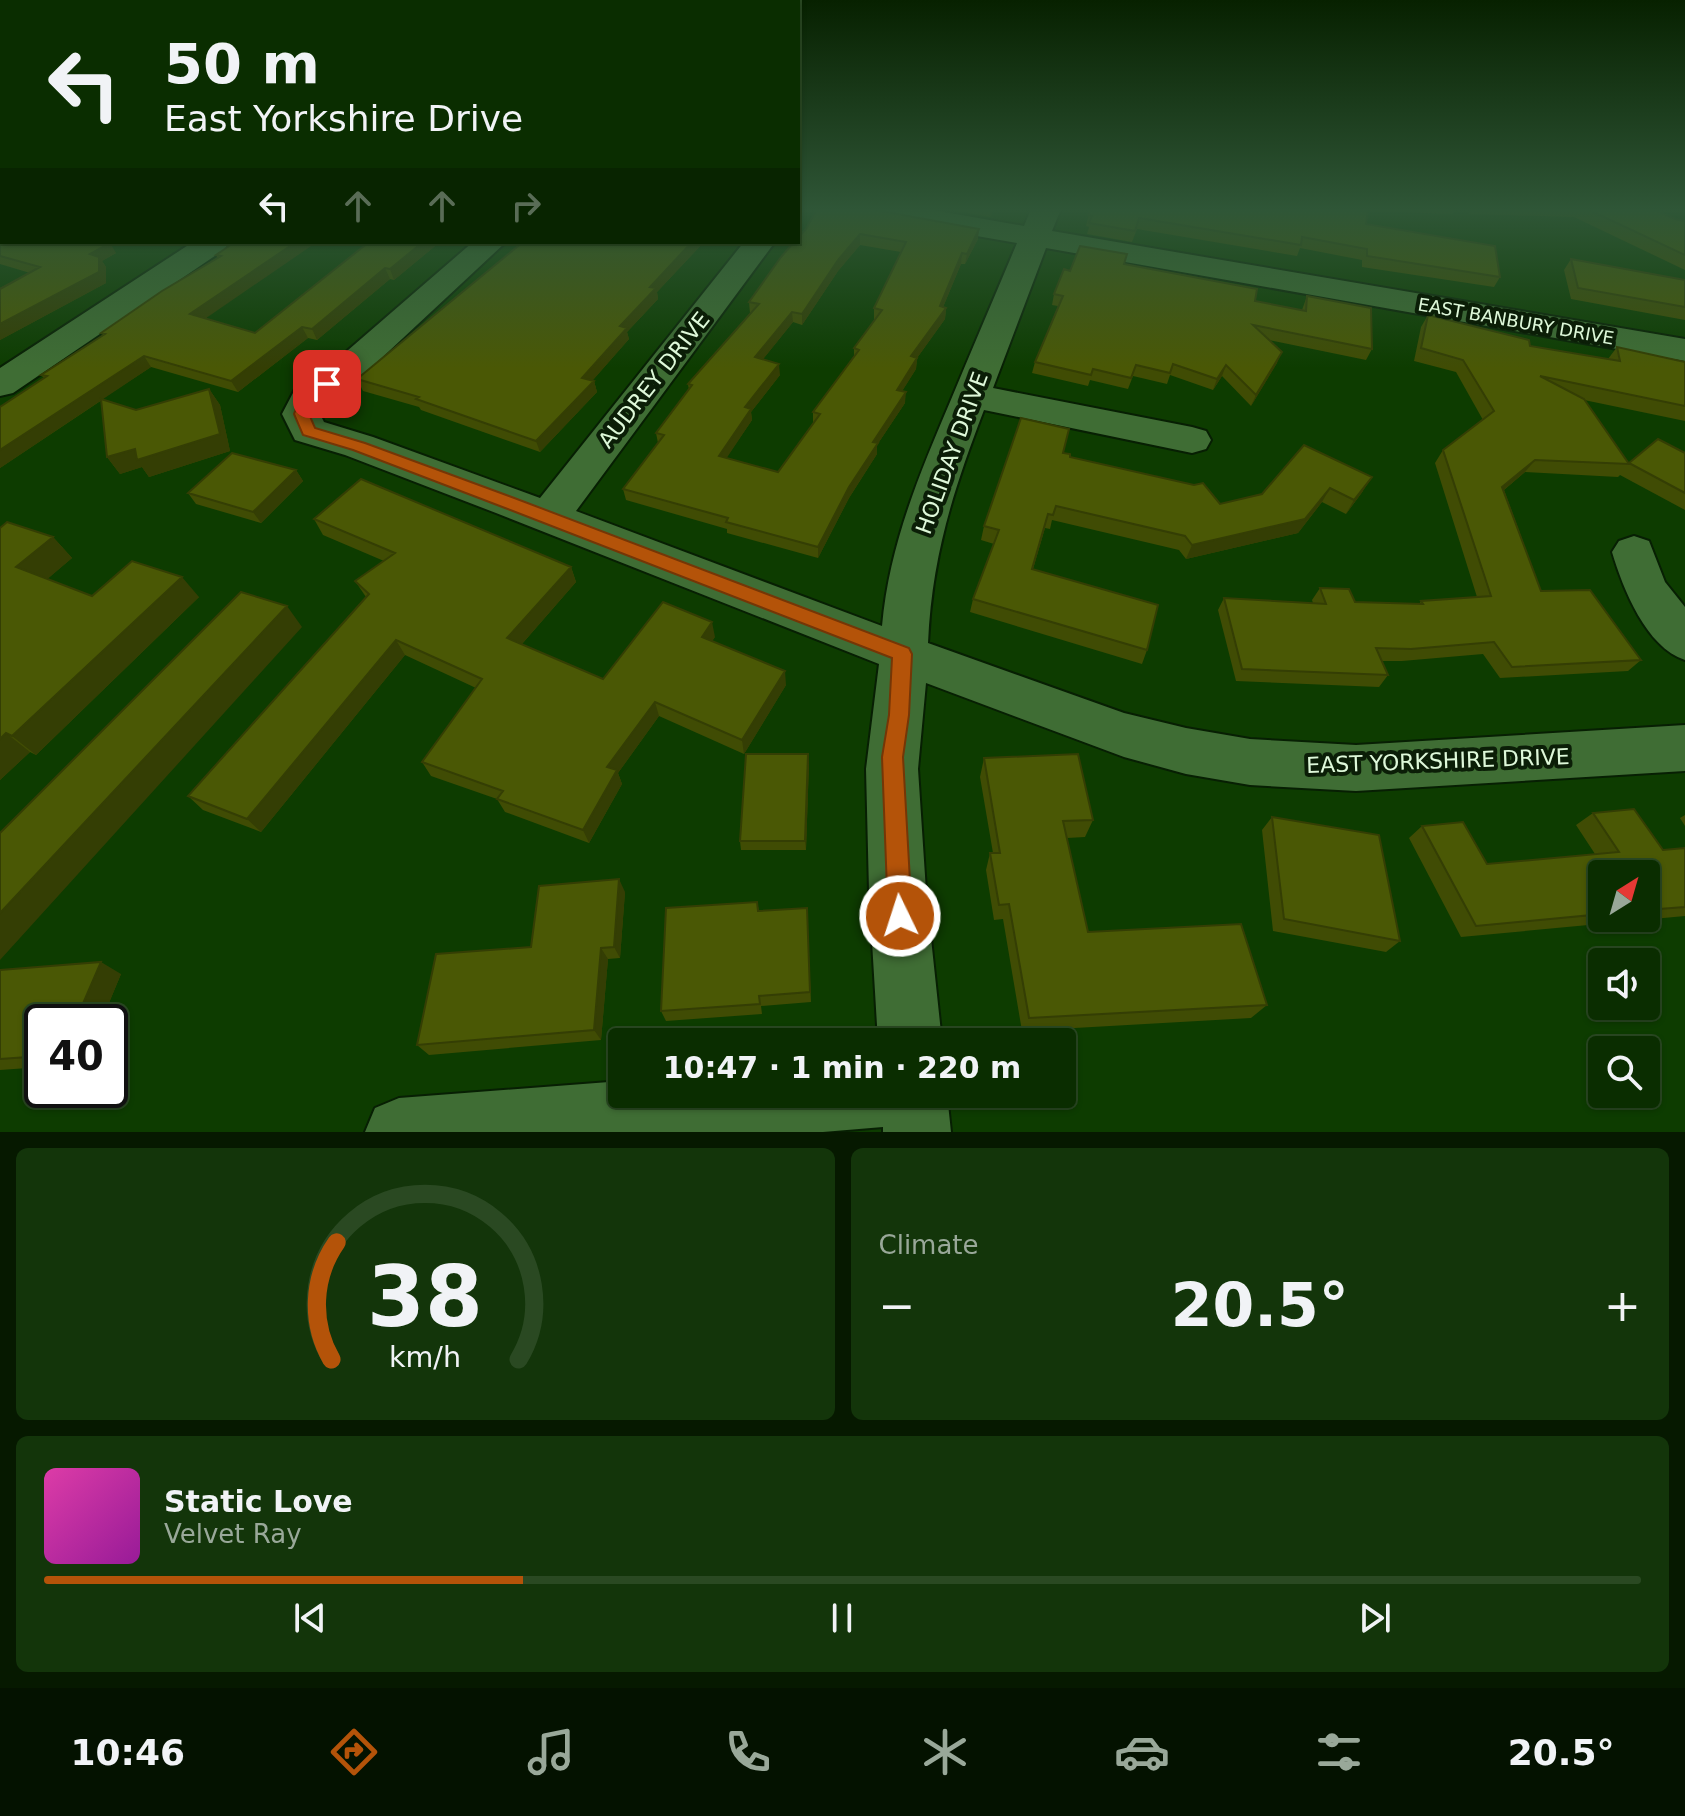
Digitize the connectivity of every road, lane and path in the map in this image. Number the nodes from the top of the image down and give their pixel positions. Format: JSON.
{"nodes":[{"id":1,"x":178,"y":262,"type":"edge"},
{"id":2,"x":469,"y":262,"type":"edge"},
{"id":3,"x":745,"y":262,"type":"edge"},
{"id":4,"x":1026,"y":262,"type":"edge"},
{"id":5,"x":1234,"y":262,"type":"edge"},
{"id":6,"x":1685,"y":350,"type":"edge"},
{"id":7,"x":0,"y":385,"type":"edge"},
{"id":8,"x":972,"y":396,"type":"junction"},
{"id":9,"x":1192,"y":440,"type":"dead end"},
{"id":10,"x":548,"y":518,"type":"junction"},
{"id":11,"x":1634,"y":552,"type":"dead end"},
{"id":12,"x":1685,"y":641,"type":"edge"},
{"id":13,"x":902,"y":654,"type":"junction"},
{"id":14,"x":1685,"y":748,"type":"edge"},
{"id":15,"x":909,"y":1028,"type":"edge"},
{"id":16,"x":708,"y":1108,"type":"edge"},
{"id":17,"x":915,"y":1108,"type":"edge"},
{"id":18,"x":399,"y":1132,"type":"edge"},
{"id":19,"x":917,"y":1132,"type":"edge"}],
"edges":[{"from":1,"to":7,"type":"street"},
{"from":2,"to":10,"type":"street","name":"EAST YORKSHIRE DRIVE"},
{"from":3,"to":10,"type":"street","name":"AUDREY DRIVE"},
{"from":4,"to":8,"type":"street","name":"HOLIDAY DRIVE"},
{"from":5,"to":6,"type":"street","name":"EAST BANBURY DRIVE"},
{"from":8,"to":9,"type":"street"},
{"from":8,"to":13,"type":"street","name":"HOLIDAY DRIVE"},
{"from":10,"to":13,"type":"street","name":"EAST YORKSHIRE DRIVE"},
{"from":11,"to":12,"type":"street"},
{"from":13,"to":14,"type":"street","name":"EAST YORKSHIRE DRIVE"},
{"from":13,"to":15,"type":"street","name":"HOLIDAY DRIVE"},
{"from":16,"to":18,"type":"street"},
{"from":17,"to":19,"type":"street"}]}
